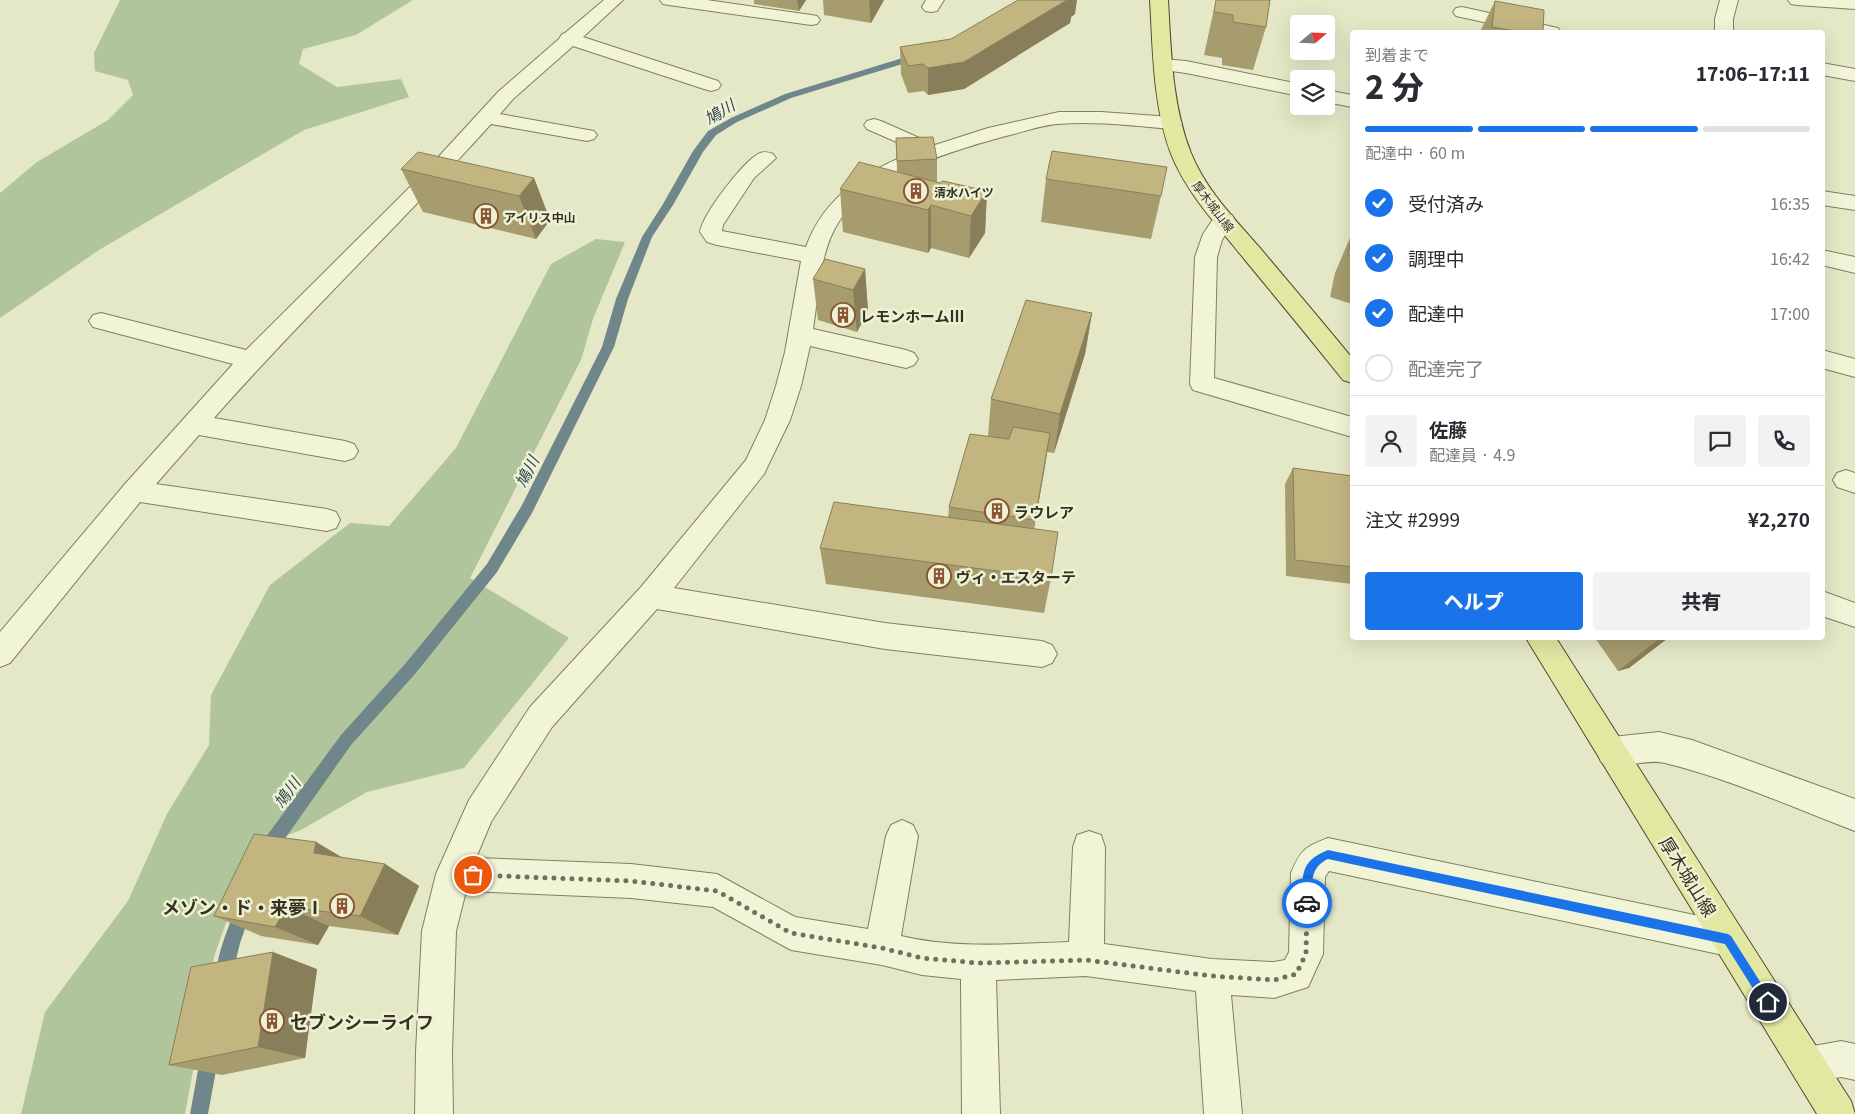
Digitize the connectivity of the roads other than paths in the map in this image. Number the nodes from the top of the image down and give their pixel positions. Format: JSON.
{"nodes":[{"id":1,"x":614,"y":0,"type":"edge"},
{"id":2,"x":670,"y":0,"type":"edge"},
{"id":3,"x":1159,"y":0,"type":"edge"},
{"id":4,"x":1730,"y":0,"type":"edge"},
{"id":5,"x":1797,"y":0,"type":"edge"},
{"id":6,"x":1855,"y":4,"type":"edge"},
{"id":7,"x":1462,"y":12,"type":"dead end"},
{"id":8,"x":811,"y":20,"type":"dead end"},
{"id":9,"x":1543,"y":30,"type":"edge"},
{"id":10,"x":1724,"y":30,"type":"edge"},
{"id":11,"x":568,"y":38,"type":"junction"},
{"id":12,"x":1164,"y":65,"type":"junction"},
{"id":13,"x":1825,"y":70,"type":"edge"},
{"id":14,"x":1855,"y":75,"type":"edge"},
{"id":15,"x":711,"y":85,"type":"dead end"},
{"id":16,"x":1290,"y":88,"type":"edge"},
{"id":17,"x":1335,"y":98,"type":"edge"},
{"id":18,"x":1350,"y":102,"type":"edge"},
{"id":19,"x":485,"y":117,"type":"junction"},
{"id":20,"x":874,"y":124,"type":"dead end"},
{"id":21,"x":1172,"y":124,"type":"junction"},
{"id":22,"x":586,"y":136,"type":"dead end"},
{"id":23,"x":935,"y":152,"type":"junction"},
{"id":24,"x":766,"y":158,"type":"dead end"},
{"id":25,"x":1825,"y":199,"type":"edge"},
{"id":26,"x":1855,"y":204,"type":"edge"},
{"id":27,"x":1224,"y":220,"type":"junction"},
{"id":28,"x":814,"y":256,"type":"junction"},
{"id":29,"x":1825,"y":257,"type":"edge"},
{"id":30,"x":1855,"y":265,"type":"edge"},
{"id":31,"x":101,"y":321,"type":"dead end"},
{"id":32,"x":800,"y":335,"type":"junction"},
{"id":33,"x":906,"y":359,"type":"dead end"},
{"id":34,"x":251,"y":360,"type":"junction"},
{"id":35,"x":1825,"y":360,"type":"edge"},
{"id":36,"x":1855,"y":368,"type":"edge"},
{"id":37,"x":1350,"y":372,"type":"edge"},
{"id":38,"x":193,"y":424,"type":"junction"},
{"id":39,"x":1350,"y":426,"type":"edge"},
{"id":40,"x":345,"y":451,"type":"dead end"},
{"id":41,"x":134,"y":490,"type":"junction"},
{"id":42,"x":327,"y":520,"type":"dead end"},
{"id":43,"x":651,"y":596,"type":"junction"},
{"id":44,"x":1825,"y":604,"type":"edge"},
{"id":45,"x":1855,"y":615,"type":"edge"},
{"id":46,"x":1541,"y":640,"type":"edge"},
{"id":47,"x":0,"y":654,"type":"edge"},
{"id":48,"x":1042,"y":654,"type":"dead end"},
{"id":49,"x":1612,"y":752,"type":"junction"},
{"id":50,"x":1855,"y":815,"type":"edge"},
{"id":51,"x":902,"y":836,"type":"dead end"},
{"id":52,"x":1089,"y":847,"type":"dead end"},
{"id":53,"x":453,"y":874,"type":"junction"},
{"id":54,"x":1728,"y":939,"type":"junction"},
{"id":55,"x":882,"y":948,"type":"junction"},
{"id":56,"x":1086,"y":960,"type":"junction"},
{"id":57,"x":978,"y":963,"type":"junction"},
{"id":58,"x":1212,"y":976,"type":"junction"},
{"id":59,"x":1855,"y":1062,"type":"edge"},
{"id":60,"x":1808,"y":1065,"type":"junction"},
{"id":61,"x":434,"y":1114,"type":"edge"},
{"id":62,"x":982,"y":1114,"type":"edge"},
{"id":63,"x":1223,"y":1114,"type":"edge"},
{"id":64,"x":1838,"y":1114,"type":"edge"}],
"edges":[{"from":1,"to":11,"type":"street"},
{"from":2,"to":8,"type":"street"},
{"from":3,"to":12,"type":"main road","name":"厚木城山線"},
{"from":4,"to":10,"type":"street"},
{"from":5,"to":6,"type":"street"},
{"from":7,"to":9,"type":"street"},
{"from":11,"to":15,"type":"street"},
{"from":11,"to":19,"type":"street"},
{"from":12,"to":16,"type":"street"},
{"from":12,"to":21,"type":"main road","name":"厚木城山線"},
{"from":13,"to":14,"type":"street"},
{"from":17,"to":18,"type":"street"},
{"from":19,"to":22,"type":"street"},
{"from":19,"to":34,"type":"street"},
{"from":20,"to":23,"type":"street"},
{"from":21,"to":23,"type":"street"},
{"from":21,"to":27,"type":"main road","name":"厚木城山線"},
{"from":23,"to":28,"type":"street"},
{"from":24,"to":28,"type":"street"},
{"from":25,"to":26,"type":"street"},
{"from":27,"to":37,"type":"main road","name":"厚木城山線"},
{"from":27,"to":39,"type":"street"},
{"from":28,"to":32,"type":"street"},
{"from":29,"to":30,"type":"street"},
{"from":31,"to":34,"type":"street"},
{"from":32,"to":33,"type":"street"},
{"from":32,"to":43,"type":"street"},
{"from":34,"to":38,"type":"street"},
{"from":35,"to":36,"type":"street"},
{"from":38,"to":40,"type":"street"},
{"from":38,"to":41,"type":"street"},
{"from":41,"to":42,"type":"street"},
{"from":41,"to":47,"type":"street"},
{"from":43,"to":48,"type":"street"},
{"from":43,"to":53,"type":"street"},
{"from":44,"to":45,"type":"street"},
{"from":46,"to":49,"type":"main road","name":"厚木城山線"},
{"from":49,"to":50,"type":"street"},
{"from":49,"to":54,"type":"main road","name":"厚木城山線"},
{"from":51,"to":55,"type":"street"},
{"from":52,"to":56,"type":"street"},
{"from":53,"to":55,"type":"street"},
{"from":53,"to":61,"type":"street"},
{"from":54,"to":58,"type":"street"},
{"from":54,"to":60,"type":"main road","name":"厚木城山線"},
{"from":55,"to":57,"type":"street"},
{"from":56,"to":57,"type":"street"},
{"from":56,"to":58,"type":"street"},
{"from":57,"to":62,"type":"street"},
{"from":58,"to":63,"type":"street"},
{"from":59,"to":60,"type":"street"},
{"from":60,"to":64,"type":"main road","name":"厚木城山線"}]}
